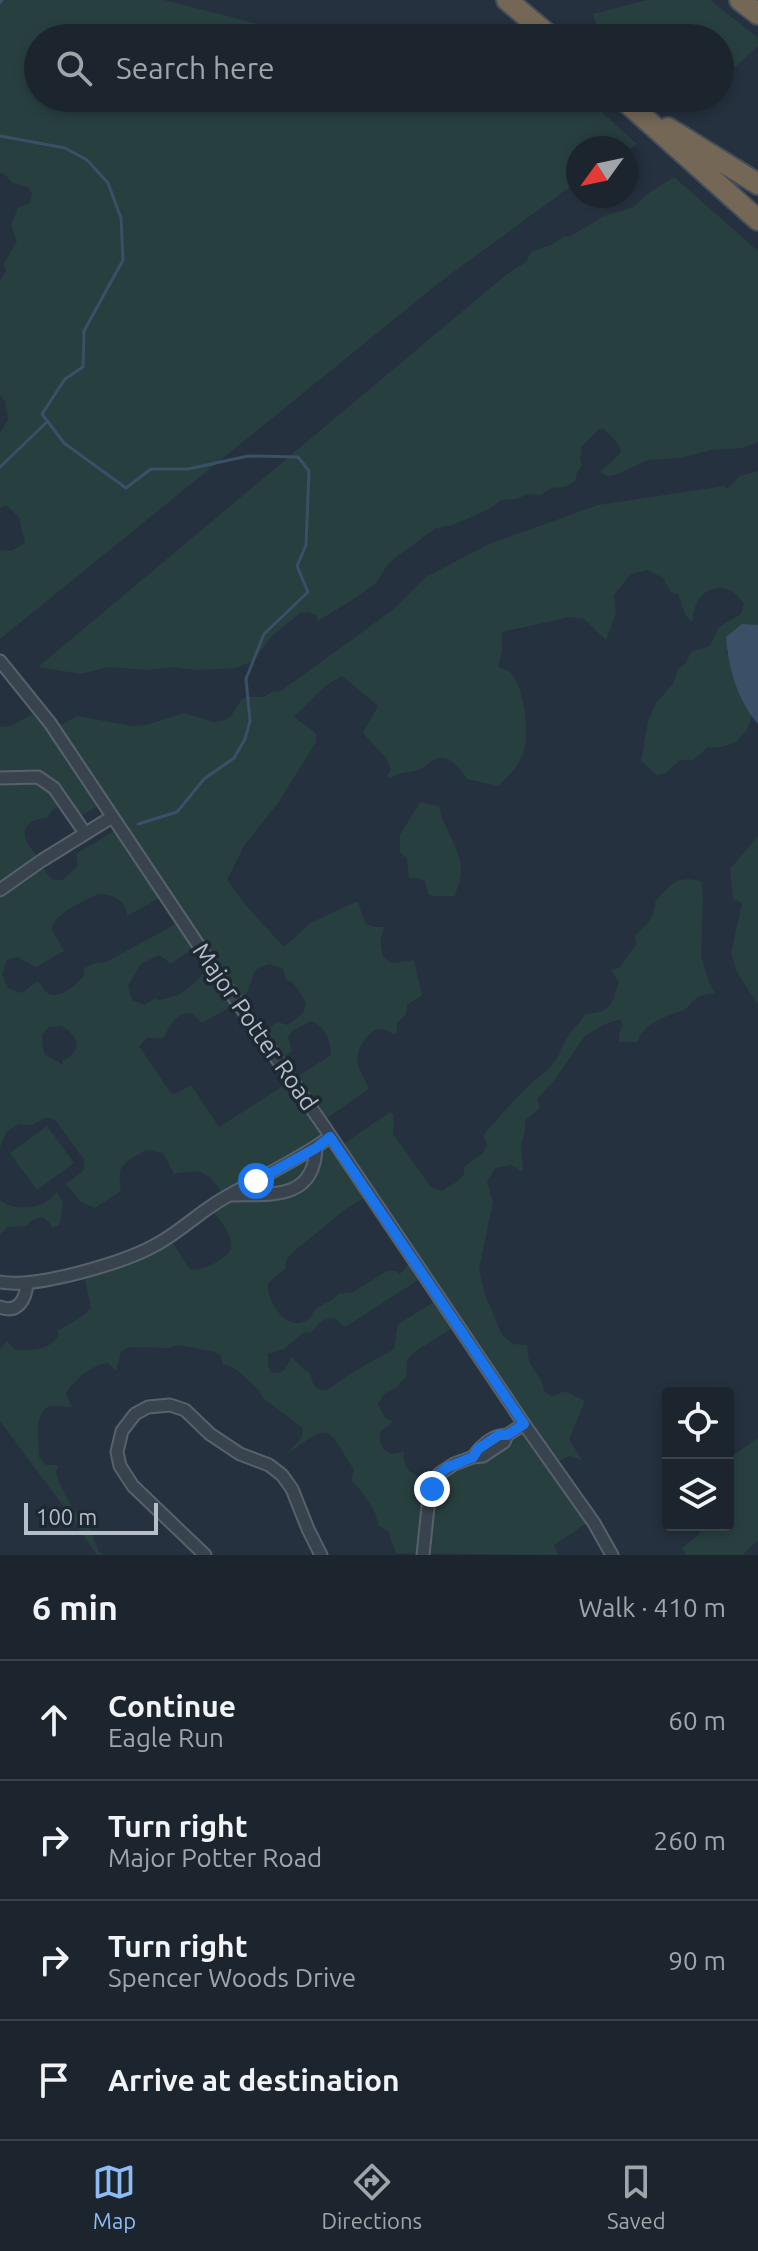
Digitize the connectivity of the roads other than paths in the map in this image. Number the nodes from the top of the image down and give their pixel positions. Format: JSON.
{"nodes":[{"id":1,"x":507,"y":0,"type":"edge"},
{"id":2,"x":740,"y":0,"type":"edge"},
{"id":3,"x":758,"y":14,"type":"edge"},
{"id":4,"x":535,"y":24,"type":"edge"},
{"id":5,"x":638,"y":112,"type":"edge"},
{"id":6,"x":646,"y":119,"type":"junction"},
{"id":7,"x":758,"y":184,"type":"edge"},
{"id":8,"x":758,"y":220,"type":"edge"},
{"id":9,"x":0,"y":661,"type":"edge"},
{"id":10,"x":0,"y":778,"type":"edge"},
{"id":11,"x":112,"y":817,"type":"junction"},
{"id":12,"x":85,"y":833,"type":"junction"},
{"id":13,"x":0,"y":890,"type":"edge"},
{"id":14,"x":330,"y":1137,"type":"junction"},
{"id":15,"x":316,"y":1148,"type":"junction"},
{"id":16,"x":229,"y":1195,"type":"junction"},
{"id":17,"x":0,"y":1282,"type":"edge"},
{"id":18,"x":27,"y":1283,"type":"junction"},
{"id":19,"x":0,"y":1307,"type":"edge"},
{"id":20,"x":524,"y":1424,"type":"junction"},
{"id":21,"x":205,"y":1555,"type":"edge"},
{"id":22,"x":321,"y":1555,"type":"edge"},
{"id":23,"x":423,"y":1555,"type":"edge"},
{"id":24,"x":612,"y":1555,"type":"edge"}],
"edges":[{"from":1,"to":4,"type":"highway"},
{"from":2,"to":3,"type":"highway"},
{"from":5,"to":6,"type":"highway"},
{"from":6,"to":7,"type":"highway"},
{"from":6,"to":8,"type":"highway"},
{"from":9,"to":11,"type":"street","name":"Major Potter Road"},
{"from":10,"to":12,"type":"street"},
{"from":11,"to":12,"type":"street"},
{"from":11,"to":14,"type":"street","name":"Major Potter Road"},
{"from":12,"to":13,"type":"street"},
{"from":14,"to":15,"type":"street"},
{"from":14,"to":20,"type":"street","name":"Major Potter Road"},
{"from":15,"to":16,"type":"street"},
{"from":15,"to":16,"type":"street"},
{"from":16,"to":18,"type":"street"},
{"from":17,"to":18,"type":"street"},
{"from":18,"to":19,"type":"street"},
{"from":20,"to":23,"type":"street"},
{"from":20,"to":24,"type":"street","name":"Major Potter Road"},
{"from":21,"to":22,"type":"street"}]}
